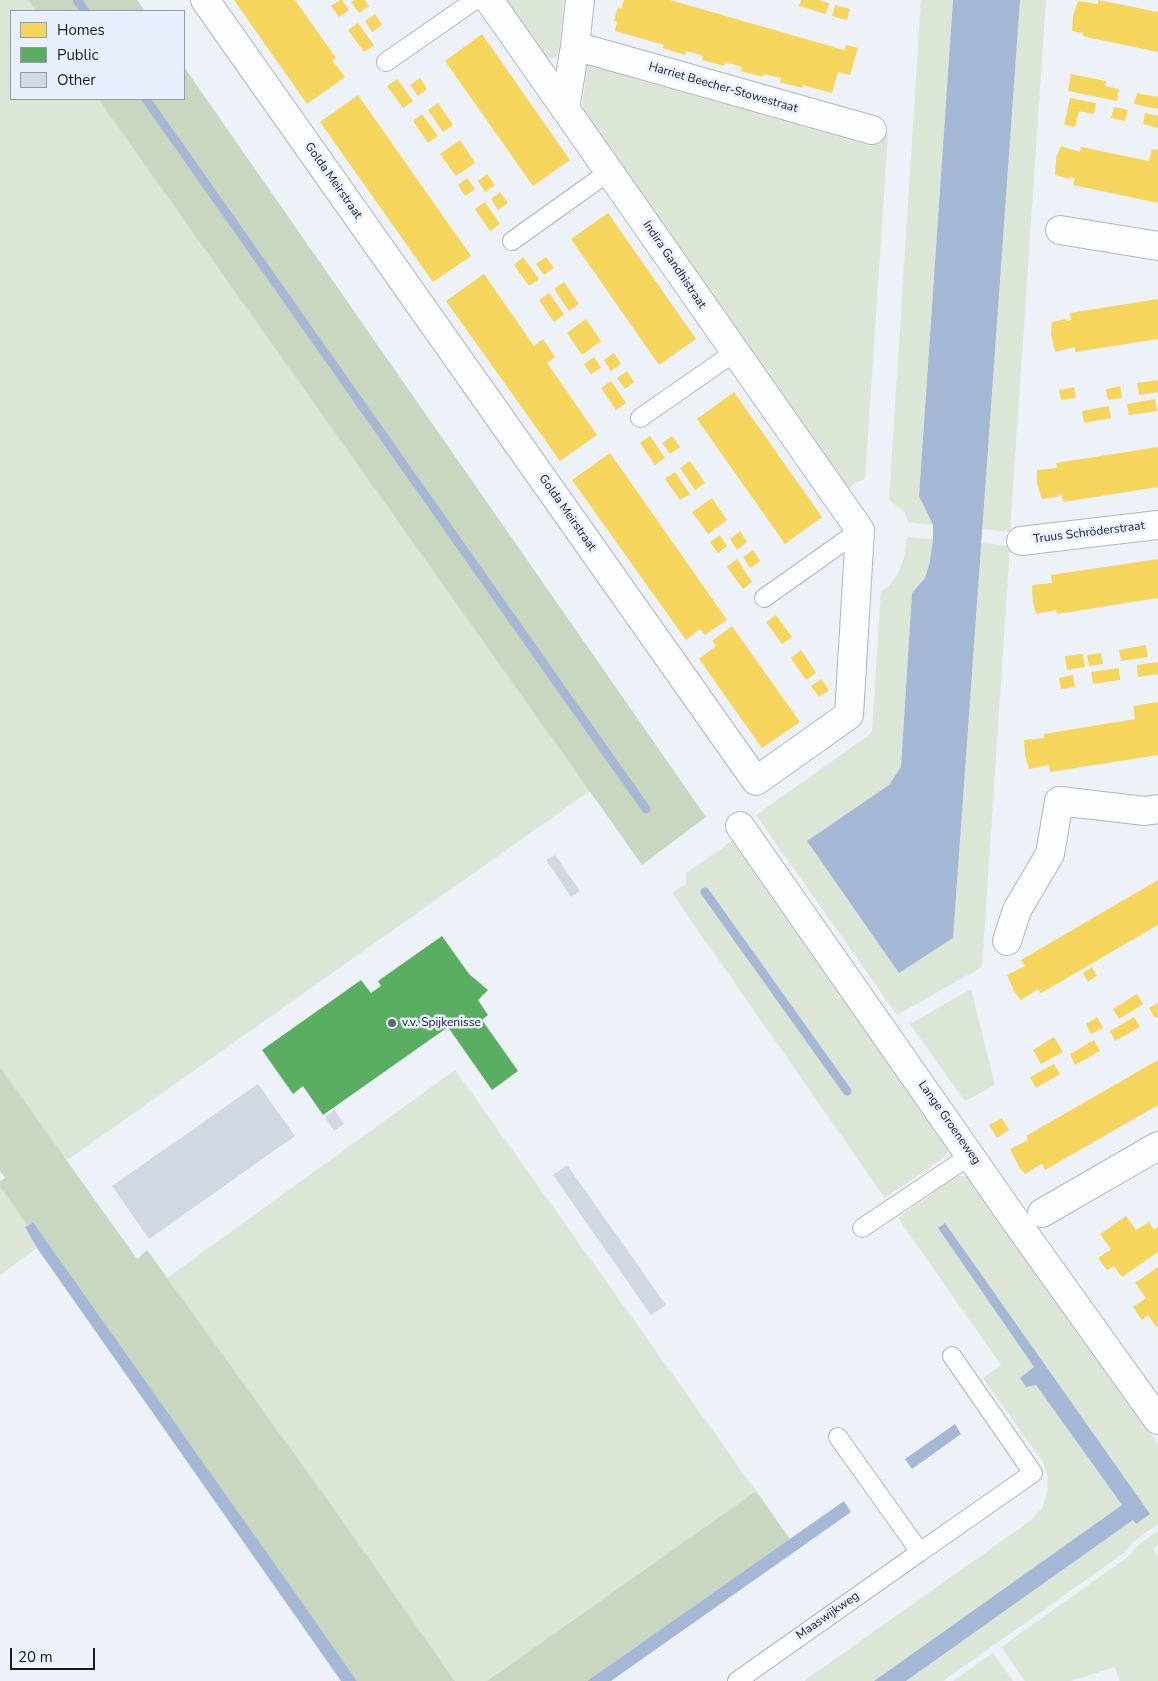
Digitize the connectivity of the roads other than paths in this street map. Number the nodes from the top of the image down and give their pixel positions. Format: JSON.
{"nodes":[{"id":1,"x":205,"y":0,"type":"edge"},
{"id":2,"x":475,"y":0,"type":"edge"},
{"id":3,"x":489,"y":0,"type":"edge"},
{"id":4,"x":580,"y":0,"type":"edge"},
{"id":5,"x":575,"y":46,"type":"junction"},
{"id":6,"x":386,"y":62,"type":"dead end"},
{"id":7,"x":565,"y":108,"type":"junction"},
{"id":8,"x":872,"y":130,"type":"dead end"},
{"id":9,"x":610,"y":171,"type":"junction"},
{"id":10,"x":1060,"y":230,"type":"dead end"},
{"id":11,"x":512,"y":241,"type":"dead end"},
{"id":12,"x":1158,"y":246,"type":"edge"},
{"id":13,"x":735,"y":352,"type":"junction"},
{"id":14,"x":640,"y":418,"type":"dead end"},
{"id":15,"x":1158,"y":526,"type":"edge"},
{"id":16,"x":860,"y":530,"type":"junction"},
{"id":17,"x":1021,"y":542,"type":"dead end"},
{"id":18,"x":764,"y":598,"type":"dead end"},
{"id":19,"x":1158,"y":809,"type":"edge"},
{"id":20,"x":740,"y":826,"type":"dead end"},
{"id":21,"x":1007,"y":941,"type":"dead end"},
{"id":22,"x":1158,"y":1146,"type":"edge"},
{"id":23,"x":971,"y":1155,"type":"junction"},
{"id":24,"x":1042,"y":1213,"type":"dead end"},
{"id":25,"x":862,"y":1228,"type":"dead end"},
{"id":26,"x":952,"y":1356,"type":"dead end"},
{"id":27,"x":1158,"y":1420,"type":"edge"},
{"id":28,"x":838,"y":1437,"type":"dead end"},
{"id":29,"x":920,"y":1552,"type":"junction"},
{"id":30,"x":737,"y":1681,"type":"edge"}],
"edges":[{"from":1,"to":16,"type":"street","name":"Golda Meirstraat"},
{"from":2,"to":6,"type":"lane"},
{"from":3,"to":7,"type":"street","name":"Indira Gandhistraat"},
{"from":4,"to":5,"type":"street"},
{"from":5,"to":7,"type":"street"},
{"from":5,"to":8,"type":"street","name":"Harriet Beecher-Stowestraat"},
{"from":7,"to":9,"type":"street","name":"Indira Gandhistraat"},
{"from":9,"to":11,"type":"lane"},
{"from":9,"to":13,"type":"street","name":"Indira Gandhistraat"},
{"from":10,"to":12,"type":"street"},
{"from":13,"to":14,"type":"lane"},
{"from":13,"to":16,"type":"street","name":"Indira Gandhistraat"},
{"from":15,"to":17,"type":"street","name":"Truus Schröderstraat"},
{"from":16,"to":18,"type":"lane"},
{"from":19,"to":21,"type":"street"},
{"from":20,"to":23,"type":"street","name":"Lange Groeneweg"},
{"from":22,"to":24,"type":"street"},
{"from":23,"to":25,"type":"lane"},
{"from":23,"to":27,"type":"street","name":"Lange Groeneweg"},
{"from":26,"to":29,"type":"lane","name":"Maaswijkweg"},
{"from":28,"to":29,"type":"lane"},
{"from":29,"to":30,"type":"lane","name":"Maaswijkweg"}]}
